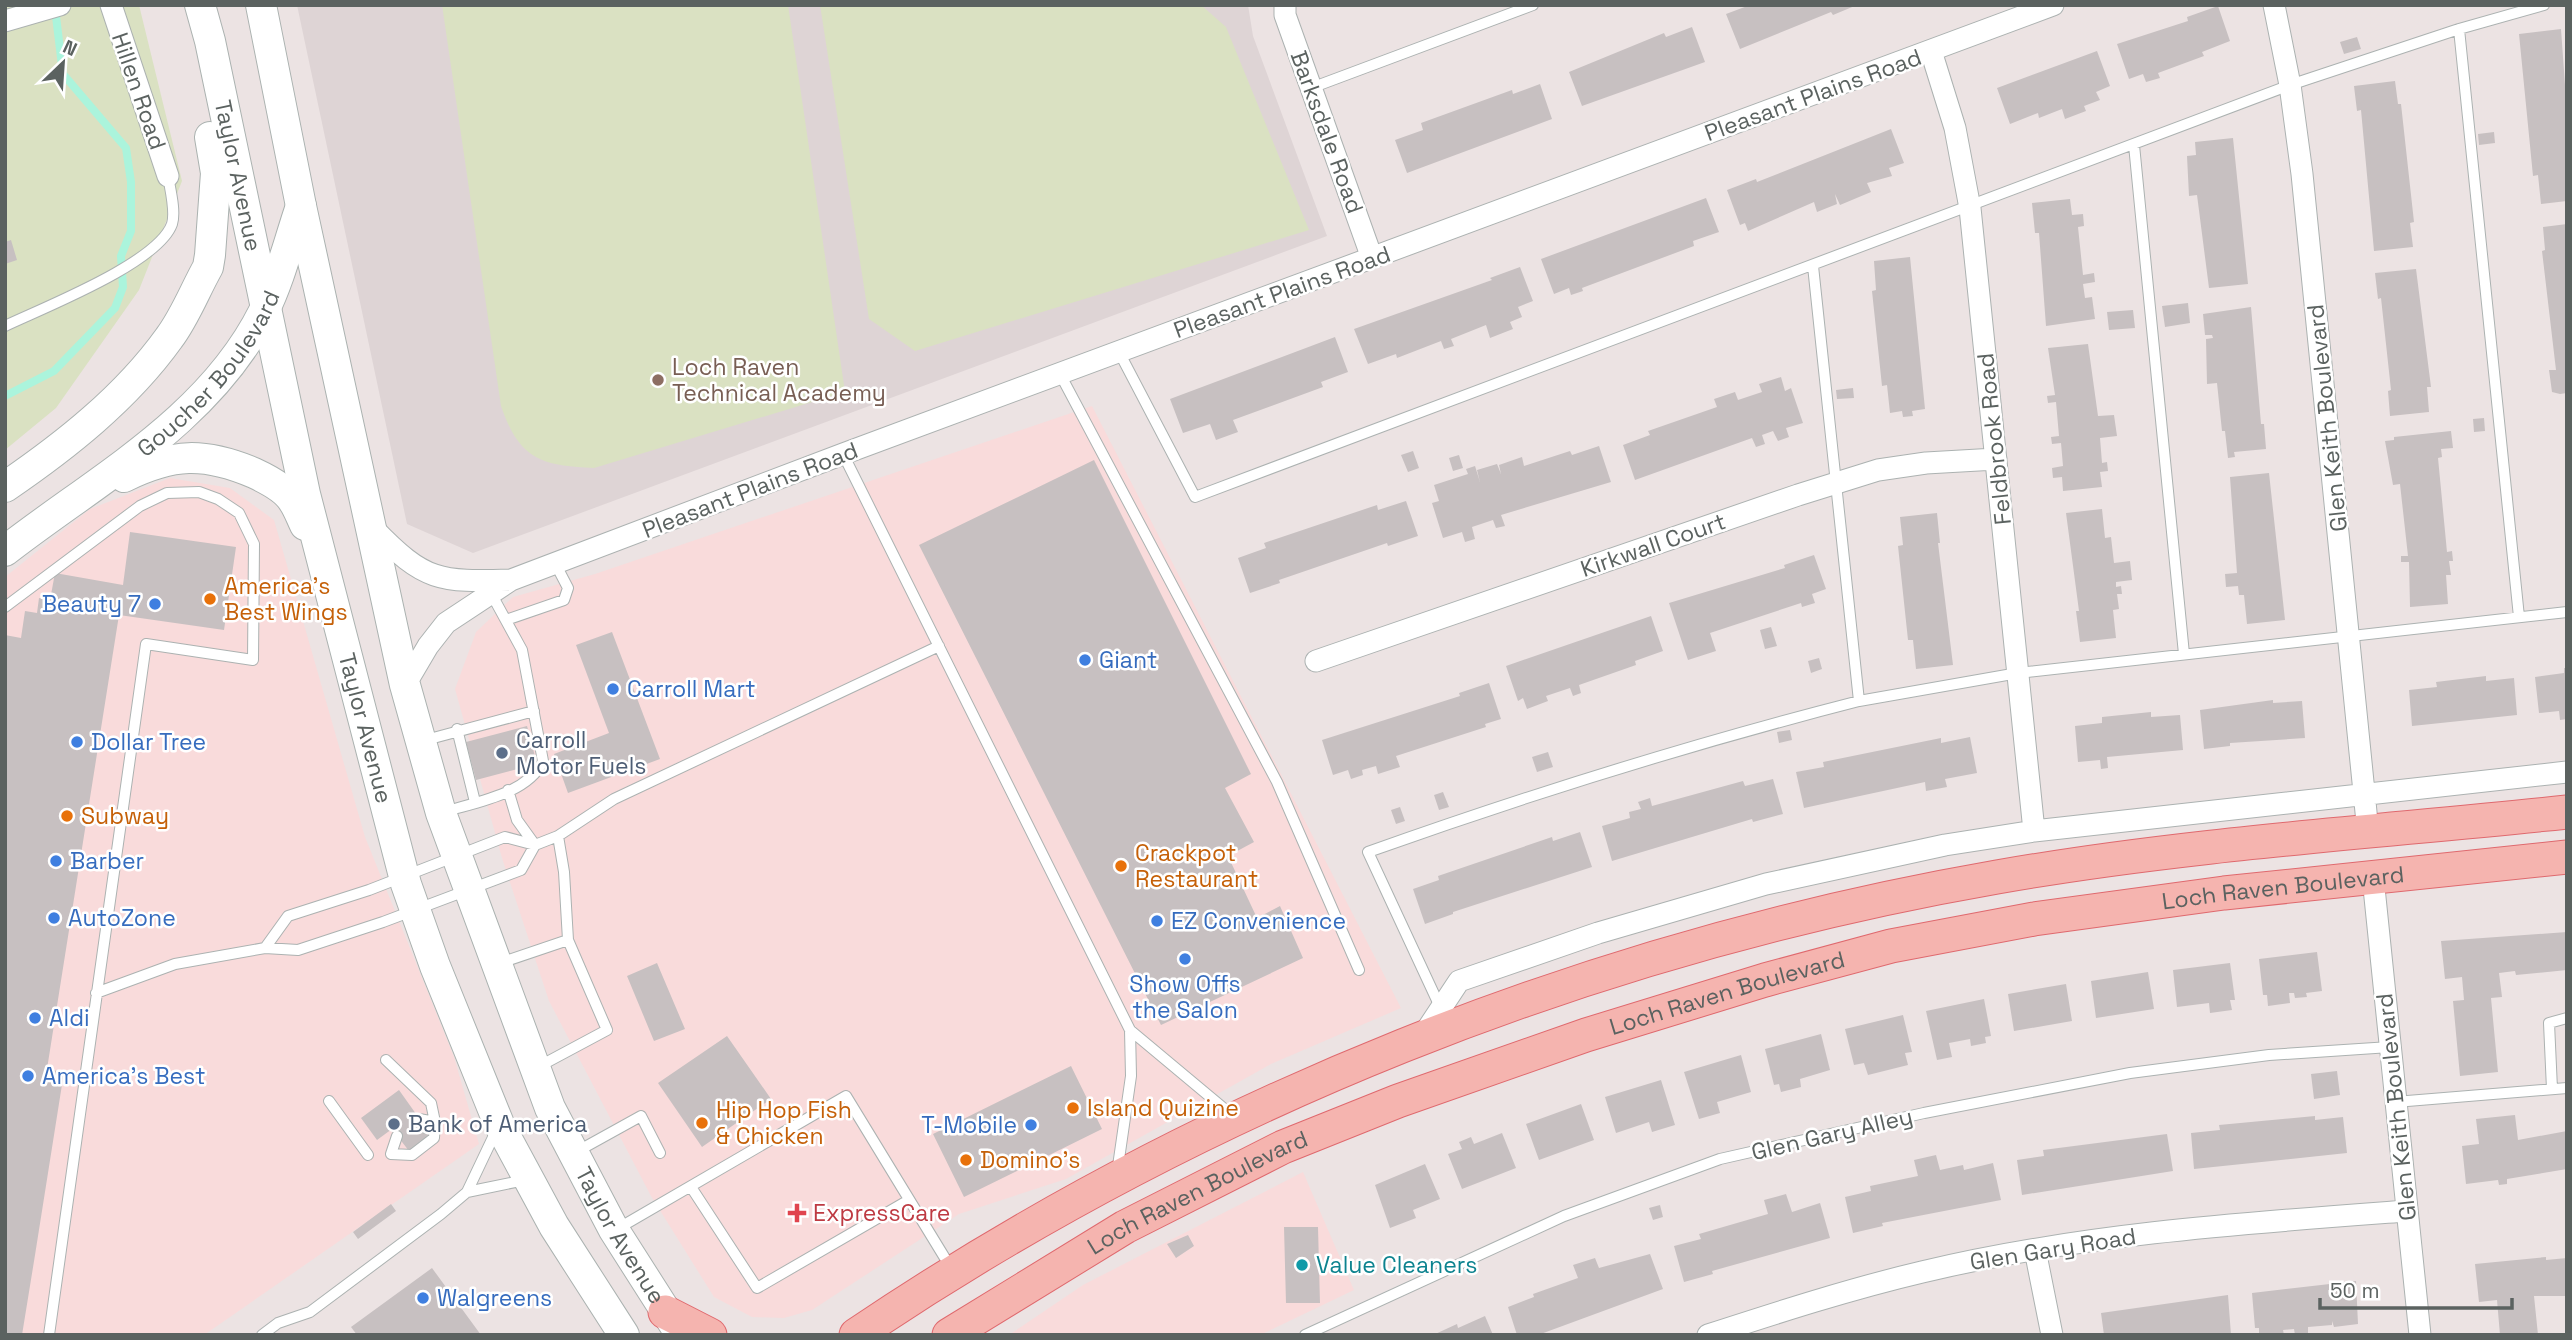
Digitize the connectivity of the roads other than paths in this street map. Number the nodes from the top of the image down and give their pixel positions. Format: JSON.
{"nodes":[{"id":1,"x":111,"y":5,"type":"edge"},
{"id":2,"x":200,"y":5,"type":"edge"},
{"id":3,"x":261,"y":5,"type":"edge"},
{"id":4,"x":1285,"y":5,"type":"edge"},
{"id":5,"x":1533,"y":5,"type":"edge"},
{"id":6,"x":2053,"y":5,"type":"edge"},
{"id":7,"x":2274,"y":5,"type":"edge"},
{"id":8,"x":2544,"y":5,"type":"edge"},
{"id":9,"x":51,"y":8,"type":"edge"},
{"id":10,"x":5,"y":21,"type":"edge"},
{"id":11,"x":2459,"y":29,"type":"junction"},
{"id":12,"x":210,"y":41,"type":"junction"},
{"id":13,"x":1931,"y":51,"type":"junction"},
{"id":14,"x":2290,"y":85,"type":"junction"},
{"id":15,"x":1311,"y":88,"type":"junction"},
{"id":16,"x":2134,"y":145,"type":"junction"},
{"id":17,"x":168,"y":176,"type":"joint"},
{"id":18,"x":301,"y":206,"type":"junction"},
{"id":19,"x":1970,"y":208,"type":"junction"},
{"id":20,"x":1372,"y":258,"type":"junction"},
{"id":21,"x":1813,"y":266,"type":"junction"},
{"id":22,"x":264,"y":310,"type":"junction"},
{"id":23,"x":5,"y":326,"type":"edge"},
{"id":24,"x":1119,"y":352,"type":"junction"},
{"id":25,"x":1060,"y":374,"type":"junction"},
{"id":26,"x":843,"y":454,"type":"junction"},
{"id":27,"x":1996,"y":458,"type":"junction"},
{"id":28,"x":1835,"y":483,"type":"junction"},
{"id":29,"x":5,"y":487,"type":"edge"},
{"id":30,"x":76,"y":500,"type":"junction"},
{"id":31,"x":373,"y":528,"type":"junction"},
{"id":32,"x":5,"y":551,"type":"edge"},
{"id":33,"x":324,"y":565,"type":"junction"},
{"id":34,"x":556,"y":565,"type":"junction"},
{"id":35,"x":511,"y":580,"type":"junction"},
{"id":36,"x":492,"y":594,"type":"junction"},
{"id":37,"x":5,"y":607,"type":"edge"},
{"id":38,"x":2567,"y":612,"type":"edge"},
{"id":39,"x":2519,"y":617,"type":"junction"},
{"id":40,"x":506,"y":620,"type":"junction"},
{"id":41,"x":2349,"y":636,"type":"junction"},
{"id":42,"x":939,"y":646,"type":"junction"},
{"id":43,"x":2184,"y":654,"type":"junction"},
{"id":44,"x":1316,"y":661,"type":"dead end"},
{"id":45,"x":2018,"y":673,"type":"junction"},
{"id":46,"x":405,"y":685,"type":"junction"},
{"id":47,"x":1858,"y":701,"type":"junction"},
{"id":48,"x":534,"y":710,"type":"junction"},
{"id":49,"x":457,"y":729,"type":"junction"},
{"id":50,"x":419,"y":742,"type":"junction"},
{"id":51,"x":2567,"y":772,"type":"edge"},
{"id":52,"x":508,"y":790,"type":"junction"},
{"id":53,"x":2365,"y":794,"type":"junction"},
{"id":54,"x":475,"y":802,"type":"junction"},
{"id":55,"x":2567,"y":812,"type":"edge"},
{"id":56,"x":441,"y":813,"type":"junction"},
{"id":57,"x":2034,"y":831,"type":"junction"},
{"id":58,"x":2368,"y":832,"type":"junction"},
{"id":59,"x":558,"y":836,"type":"junction"},
{"id":60,"x":535,"y":845,"type":"junction"},
{"id":61,"x":457,"y":856,"type":"junction"},
{"id":62,"x":2567,"y":858,"type":"edge"},
{"id":63,"x":404,"y":877,"type":"junction"},
{"id":64,"x":2373,"y":878,"type":"junction"},
{"id":65,"x":469,"y":889,"type":"junction"},
{"id":66,"x":415,"y":909,"type":"junction"},
{"id":67,"x":568,"y":940,"type":"junction"},
{"id":68,"x":265,"y":948,"type":"junction"},
{"id":69,"x":496,"y":964,"type":"junction"},
{"id":70,"x":1359,"y":970,"type":"dead end"},
{"id":71,"x":96,"y":993,"type":"junction"},
{"id":72,"x":1441,"y":1009,"type":"junction"},
{"id":73,"x":2567,"y":1018,"type":"edge"},
{"id":74,"x":1130,"y":1030,"type":"junction"},
{"id":75,"x":1422,"y":1038,"type":"junction"},
{"id":76,"x":2390,"y":1047,"type":"junction"},
{"id":77,"x":386,"y":1060,"type":"dead end"},
{"id":78,"x":534,"y":1069,"type":"junction"},
{"id":79,"x":2567,"y":1088,"type":"edge"},
{"id":80,"x":2552,"y":1089,"type":"junction"},
{"id":81,"x":329,"y":1101,"type":"dead end"},
{"id":82,"x":2395,"y":1102,"type":"junction"},
{"id":83,"x":1234,"y":1117,"type":"junction"},
{"id":84,"x":499,"y":1124,"type":"junction"},
{"id":85,"x":400,"y":1140,"type":"dead end"},
{"id":86,"x":660,"y":1153,"type":"dead end"},
{"id":87,"x":573,"y":1154,"type":"junction"},
{"id":88,"x":368,"y":1155,"type":"dead end"},
{"id":89,"x":1117,"y":1177,"type":"junction"},
{"id":90,"x":528,"y":1179,"type":"junction"},
{"id":91,"x":691,"y":1187,"type":"junction"},
{"id":92,"x":467,"y":1192,"type":"junction"},
{"id":93,"x":909,"y":1200,"type":"junction"},
{"id":94,"x":2406,"y":1211,"type":"junction"},
{"id":95,"x":614,"y":1230,"type":"junction"},
{"id":96,"x":2035,"y":1250,"type":"junction"},
{"id":97,"x":953,"y":1270,"type":"junction"},
{"id":98,"x":673,"y":1323,"type":"edge"},
{"id":99,"x":959,"y":1332,"type":"edge"},
{"id":100,"x":49,"y":1335,"type":"edge"},
{"id":101,"x":262,"y":1335,"type":"edge"},
{"id":102,"x":624,"y":1335,"type":"edge"},
{"id":103,"x":710,"y":1335,"type":"edge"},
{"id":104,"x":856,"y":1335,"type":"edge"},
{"id":105,"x":1305,"y":1335,"type":"edge"},
{"id":106,"x":1708,"y":1335,"type":"edge"},
{"id":107,"x":2052,"y":1335,"type":"edge"},
{"id":108,"x":2420,"y":1335,"type":"edge"}],
"edges":[{"from":1,"to":17,"type":"street","name":"Hillen Road"},
{"from":2,"to":12,"type":"main road","name":"Goucher Boulevard"},
{"from":3,"to":18,"type":"main road"},
{"from":4,"to":15,"type":"street","name":"Barksdale Road"},
{"from":5,"to":15,"type":"lane"},
{"from":6,"to":13,"type":"street","name":"Pleasant Plains Road"},
{"from":7,"to":14,"type":"street","name":"Glen Keith Boulevard"},
{"from":8,"to":11,"type":"lane"},
{"from":9,"to":10,"type":"street"},
{"from":11,"to":14,"type":"lane"},
{"from":11,"to":39,"type":"lane"},
{"from":12,"to":22,"type":"main road","name":"Taylor Avenue"},
{"from":12,"to":29,"type":"main road","name":"Goucher Boulevard"},
{"from":13,"to":19,"type":"street","name":"Feldbrook Road"},
{"from":13,"to":20,"type":"street","name":"Pleasant Plains Road"},
{"from":14,"to":16,"type":"lane"},
{"from":14,"to":41,"type":"street","name":"Glen Keith Boulevard"},
{"from":15,"to":20,"type":"street","name":"Barksdale Road"},
{"from":16,"to":19,"type":"lane"},
{"from":16,"to":43,"type":"lane"},
{"from":17,"to":23,"type":"lane"},
{"from":18,"to":22,"type":"main road","name":"Goucher Boulevard"},
{"from":18,"to":31,"type":"main road","name":"Taylor Avenue"},
{"from":19,"to":21,"type":"lane"},
{"from":19,"to":27,"type":"street","name":"Feldbrook Road"},
{"from":20,"to":24,"type":"street","name":"Pleasant Plains Road"},
{"from":21,"to":24,"type":"lane"},
{"from":21,"to":28,"type":"lane"},
{"from":22,"to":30,"type":"main road","name":"Goucher Boulevard"},
{"from":22,"to":33,"type":"main road","name":"Taylor Avenue"},
{"from":24,"to":25,"type":"street","name":"Pleasant Plains Road"},
{"from":25,"to":26,"type":"street","name":"Pleasant Plains Road"},
{"from":25,"to":70,"type":"lane"},
{"from":26,"to":34,"type":"street","name":"Pleasant Plains Road"},
{"from":26,"to":42,"type":"lane"},
{"from":27,"to":28,"type":"street","name":"Kirkwall Court"},
{"from":27,"to":45,"type":"street","name":"Feldbrook Road"},
{"from":28,"to":44,"type":"street","name":"Kirkwall Court"},
{"from":28,"to":47,"type":"lane"},
{"from":30,"to":32,"type":"main road","name":"Goucher Boulevard"},
{"from":30,"to":33,"type":"main road"},
{"from":31,"to":35,"type":"street","name":"Pleasant Plains Road"},
{"from":31,"to":46,"type":"main road","name":"Taylor Avenue"},
{"from":33,"to":63,"type":"main road","name":"Taylor Avenue"},
{"from":34,"to":35,"type":"street","name":"Pleasant Plains Road"},
{"from":34,"to":40,"type":"lane"},
{"from":35,"to":36,"type":"street","name":"Pleasant Plains Road"},
{"from":36,"to":40,"type":"lane"},
{"from":36,"to":46,"type":"street","name":"Pleasant Plains Road"},
{"from":37,"to":71,"type":"lane"},
{"from":38,"to":39,"type":"lane"},
{"from":39,"to":41,"type":"lane"},
{"from":40,"to":48,"type":"lane"},
{"from":41,"to":43,"type":"lane"},
{"from":41,"to":53,"type":"street","name":"Glen Keith Boulevard"},
{"from":42,"to":59,"type":"lane"},
{"from":42,"to":74,"type":"lane"},
{"from":43,"to":45,"type":"lane"},
{"from":45,"to":47,"type":"lane"},
{"from":45,"to":57,"type":"street","name":"Feldbrook Road"},
{"from":46,"to":50,"type":"main road","name":"Taylor Avenue"},
{"from":47,"to":72,"type":"lane"},
{"from":48,"to":49,"type":"lane"},
{"from":48,"to":52,"type":"lane"},
{"from":49,"to":50,"type":"lane"},
{"from":49,"to":54,"type":"lane"},
{"from":50,"to":56,"type":"main road","name":"Taylor Avenue"},
{"from":51,"to":53,"type":"street"},
{"from":52,"to":54,"type":"lane"},
{"from":52,"to":60,"type":"lane"},
{"from":53,"to":57,"type":"street"},
{"from":53,"to":58,"type":"street","name":"Glen Keith Boulevard"},
{"from":54,"to":56,"type":"lane"},
{"from":55,"to":58,"type":"main road","name":"Loch Raven Boulevard"},
{"from":56,"to":61,"type":"main road","name":"Taylor Avenue"},
{"from":57,"to":72,"type":"street"},
{"from":58,"to":64,"type":"main road"},
{"from":58,"to":75,"type":"main road","name":"Loch Raven Boulevard"},
{"from":59,"to":60,"type":"lane"},
{"from":59,"to":67,"type":"lane"},
{"from":60,"to":61,"type":"lane"},
{"from":60,"to":65,"type":"lane"},
{"from":61,"to":63,"type":"lane"},
{"from":61,"to":65,"type":"main road","name":"Taylor Avenue"},
{"from":62,"to":64,"type":"main road","name":"Loch Raven Boulevard"},
{"from":63,"to":66,"type":"main road","name":"Taylor Avenue"},
{"from":63,"to":68,"type":"lane"},
{"from":64,"to":76,"type":"street","name":"Glen Keith Boulevard"},
{"from":64,"to":99,"type":"main road","name":"Loch Raven Boulevard"},
{"from":65,"to":66,"type":"lane"},
{"from":65,"to":69,"type":"main road","name":"Taylor Avenue"},
{"from":66,"to":68,"type":"lane"},
{"from":66,"to":84,"type":"main road","name":"Taylor Avenue"},
{"from":67,"to":69,"type":"lane"},
{"from":67,"to":78,"type":"lane"},
{"from":68,"to":71,"type":"lane"},
{"from":69,"to":78,"type":"main road","name":"Taylor Avenue"},
{"from":71,"to":100,"type":"lane"},
{"from":72,"to":75,"type":"street"},
{"from":73,"to":80,"type":"lane"},
{"from":74,"to":83,"type":"lane"},
{"from":74,"to":89,"type":"lane"},
{"from":75,"to":83,"type":"main road","name":"Loch Raven Boulevard"},
{"from":76,"to":82,"type":"street","name":"Glen Keith Boulevard"},
{"from":76,"to":105,"type":"lane","name":"Glen Gary Alley"},
{"from":77,"to":85,"type":"lane"},
{"from":78,"to":87,"type":"main road","name":"Taylor Avenue"},
{"from":79,"to":80,"type":"lane"},
{"from":80,"to":82,"type":"lane"},
{"from":81,"to":88,"type":"lane"},
{"from":82,"to":94,"type":"street","name":"Glen Keith Boulevard"},
{"from":83,"to":89,"type":"main road","name":"Loch Raven Boulevard"},
{"from":84,"to":90,"type":"main road","name":"Taylor Avenue"},
{"from":84,"to":92,"type":"lane"},
{"from":86,"to":87,"type":"lane"},
{"from":87,"to":95,"type":"main road","name":"Taylor Avenue"},
{"from":89,"to":97,"type":"main road","name":"Loch Raven Boulevard"},
{"from":90,"to":92,"type":"lane"},
{"from":90,"to":102,"type":"main road","name":"Taylor Avenue"},
{"from":91,"to":93,"type":"lane"},
{"from":91,"to":93,"type":"lane"},
{"from":91,"to":95,"type":"lane"},
{"from":92,"to":101,"type":"lane"},
{"from":93,"to":97,"type":"lane"},
{"from":94,"to":96,"type":"street","name":"Glen Gary Road"},
{"from":94,"to":108,"type":"street","name":"Glen Keith Boulevard"},
{"from":95,"to":98,"type":"main road","name":"Taylor Avenue"},
{"from":96,"to":106,"type":"street","name":"Glen Gary Road"},
{"from":96,"to":107,"type":"street"},
{"from":97,"to":104,"type":"main road","name":"Loch Raven Boulevard"},
{"from":98,"to":103,"type":"main road"}]}
